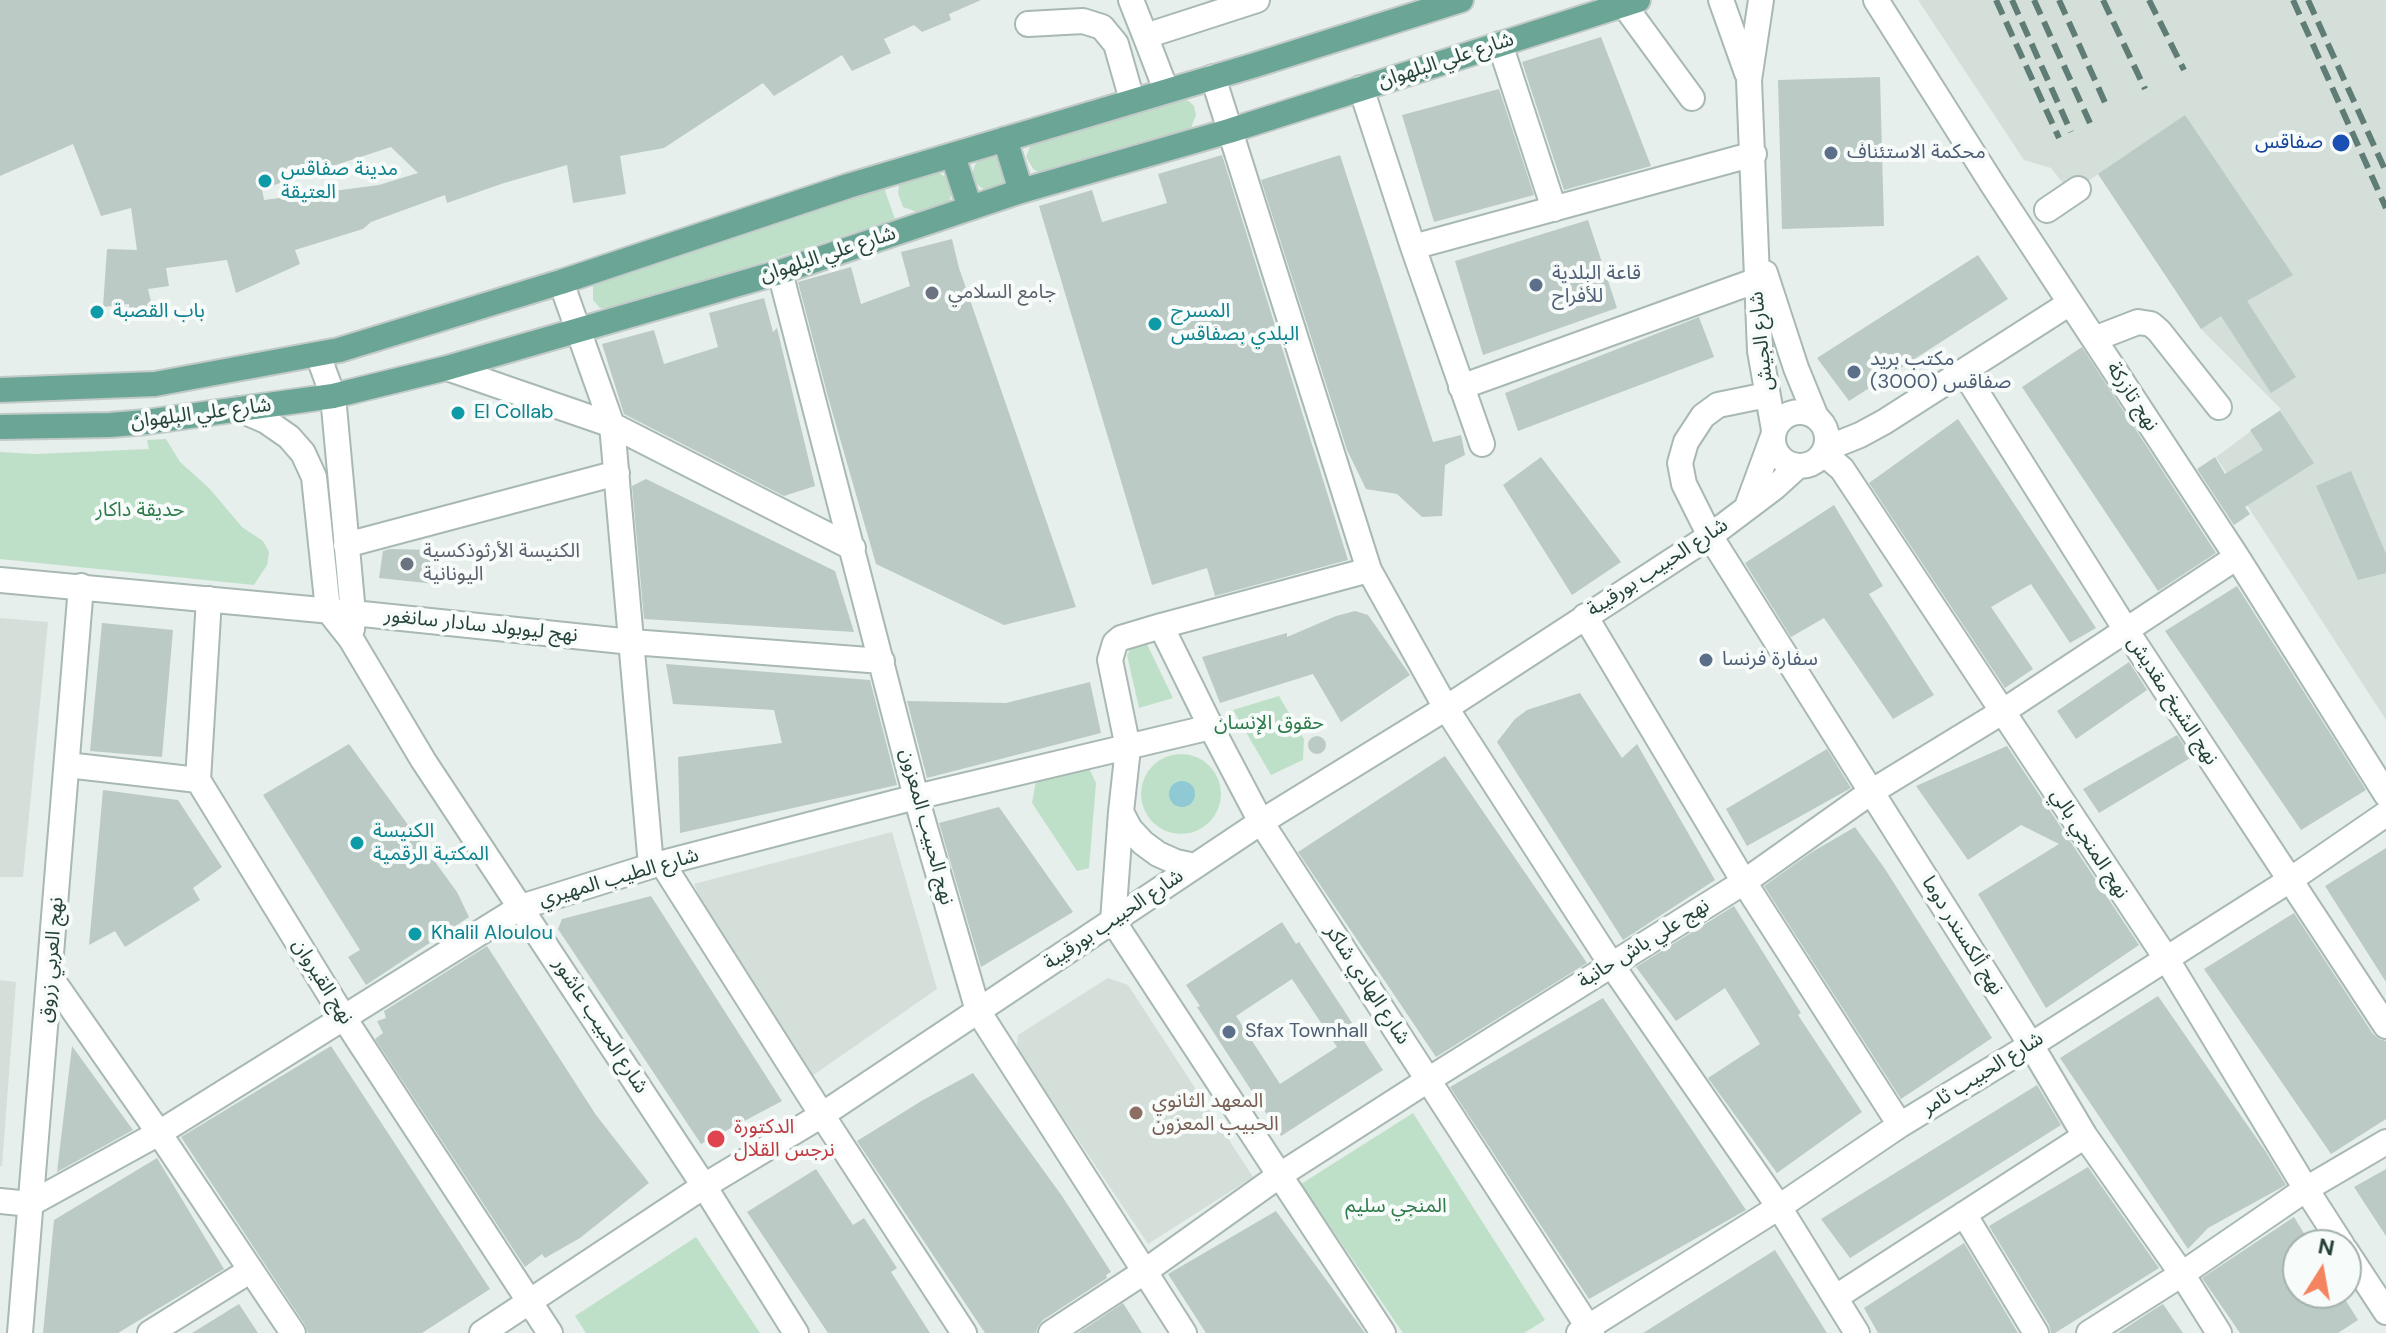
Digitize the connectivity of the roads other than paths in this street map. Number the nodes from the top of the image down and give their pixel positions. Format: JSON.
{"nodes":[{"id":1,"x":1131,"y":0,"type":"edge"},
{"id":2,"x":1257,"y":0,"type":"edge"},
{"id":3,"x":1461,"y":0,"type":"edge"},
{"id":4,"x":1721,"y":0,"type":"edge"},
{"id":5,"x":1761,"y":0,"type":"edge"},
{"id":6,"x":1876,"y":0,"type":"edge"},
{"id":7,"x":1631,"y":2,"type":"edge"},
{"id":8,"x":1028,"y":24,"type":"dead end"},
{"id":9,"x":1146,"y":38,"type":"junction"},
{"id":10,"x":1500,"y":44,"type":"junction"},
{"id":11,"x":1213,"y":77,"type":"junction"},
{"id":12,"x":1749,"y":80,"type":"junction"},
{"id":13,"x":1361,"y":88,"type":"junction"},
{"id":14,"x":1166,"y":90,"type":"junction"},
{"id":15,"x":1692,"y":98,"type":"dead end"},
{"id":16,"x":1132,"y":100,"type":"junction"},
{"id":17,"x":1229,"y":131,"type":"junction"},
{"id":18,"x":1005,"y":139,"type":"junction"},
{"id":19,"x":1754,"y":154,"type":"junction"},
{"id":20,"x":953,"y":156,"type":"junction"},
{"id":21,"x":2078,"y":189,"type":"dead end"},
{"id":22,"x":1021,"y":191,"type":"junction"},
{"id":23,"x":970,"y":208,"type":"junction"},
{"id":24,"x":1554,"y":209,"type":"junction"},
{"id":25,"x":2047,"y":210,"type":"dead end"},
{"id":26,"x":1413,"y":247,"type":"junction"},
{"id":27,"x":780,"y":272,"type":"junction"},
{"id":28,"x":1761,"y":278,"type":"junction"},
{"id":29,"x":561,"y":282,"type":"junction"},
{"id":30,"x":2070,"y":303,"type":"junction"},
{"id":31,"x":579,"y":331,"type":"junction"},
{"id":32,"x":2094,"y":339,"type":"junction"},
{"id":33,"x":318,"y":355,"type":"junction"},
{"id":34,"x":447,"y":368,"type":"junction"},
{"id":35,"x":1964,"y":372,"type":"junction"},
{"id":36,"x":1461,"y":387,"type":"junction"},
{"id":37,"x":0,"y":390,"type":"edge"},
{"id":38,"x":1767,"y":395,"type":"junction"},
{"id":39,"x":333,"y":396,"type":"junction"},
{"id":40,"x":2219,"y":407,"type":"dead end"},
{"id":41,"x":238,"y":409,"type":"junction"},
{"id":42,"x":1819,"y":420,"type":"junction"},
{"id":43,"x":1884,"y":422,"type":"junction"},
{"id":44,"x":612,"y":425,"type":"junction"},
{"id":45,"x":0,"y":427,"type":"edge"},
{"id":46,"x":1773,"y":434,"type":"junction"},
{"id":47,"x":1482,"y":444,"type":"dead end"},
{"id":48,"x":1824,"y":451,"type":"junction"},
{"id":49,"x":1798,"y":466,"type":"junction"},
{"id":50,"x":617,"y":473,"type":"junction"},
{"id":51,"x":1747,"y":507,"type":"junction"},
{"id":52,"x":1710,"y":536,"type":"junction"},
{"id":53,"x":346,"y":545,"type":"junction"},
{"id":54,"x":853,"y":548,"type":"junction"},
{"id":55,"x":2237,"y":557,"type":"junction"},
{"id":56,"x":1369,"y":570,"type":"junction"},
{"id":57,"x":0,"y":580,"type":"edge"},
{"id":58,"x":81,"y":586,"type":"junction"},
{"id":59,"x":209,"y":599,"type":"junction"},
{"id":60,"x":328,"y":610,"type":"junction"},
{"id":61,"x":353,"y":613,"type":"junction"},
{"id":62,"x":1585,"y":616,"type":"junction"},
{"id":63,"x":1161,"y":626,"type":"junction"},
{"id":64,"x":2126,"y":630,"type":"junction"},
{"id":65,"x":351,"y":639,"type":"junction"},
{"id":66,"x":632,"y":642,"type":"junction"},
{"id":67,"x":882,"y":661,"type":"junction"},
{"id":68,"x":1446,"y":708,"type":"junction"},
{"id":69,"x":2002,"y":712,"type":"junction"},
{"id":70,"x":1211,"y":727,"type":"junction"},
{"id":71,"x":1128,"y":748,"type":"junction"},
{"id":72,"x":67,"y":765,"type":"junction"},
{"id":73,"x":198,"y":780,"type":"junction"},
{"id":74,"x":1871,"y":792,"type":"junction"},
{"id":75,"x":2386,"y":794,"type":"edge"},
{"id":76,"x":916,"y":797,"type":"junction"},
{"id":77,"x":1121,"y":812,"type":"junction"},
{"id":78,"x":2386,"y":814,"type":"edge"},
{"id":79,"x":1261,"y":822,"type":"junction"},
{"id":80,"x":657,"y":865,"type":"junction"},
{"id":81,"x":1195,"y":866,"type":"junction"},
{"id":82,"x":2290,"y":880,"type":"junction"},
{"id":83,"x":1744,"y":882,"type":"junction"},
{"id":84,"x":521,"y":907,"type":"junction"},
{"id":85,"x":1113,"y":921,"type":"junction"},
{"id":86,"x":2166,"y":958,"type":"junction"},
{"id":87,"x":1611,"y":964,"type":"junction"},
{"id":88,"x":51,"y":978,"type":"junction"},
{"id":89,"x":978,"y":1011,"type":"junction"},
{"id":90,"x":344,"y":1018,"type":"junction"},
{"id":91,"x":2386,"y":1026,"type":"edge"},
{"id":92,"x":2031,"y":1045,"type":"junction"},
{"id":93,"x":1428,"y":1080,"type":"junction"},
{"id":94,"x":822,"y":1115,"type":"junction"},
{"id":95,"x":1900,"y":1125,"type":"junction"},
{"id":96,"x":159,"y":1133,"type":"junction"},
{"id":97,"x":2085,"y":1136,"type":"junction"},
{"id":98,"x":2386,"y":1142,"type":"edge"},
{"id":99,"x":1280,"y":1175,"type":"junction"},
{"id":100,"x":704,"y":1186,"type":"junction"},
{"id":101,"x":2306,"y":1189,"type":"junction"},
{"id":102,"x":0,"y":1201,"type":"edge"},
{"id":103,"x":30,"y":1204,"type":"junction"},
{"id":104,"x":1779,"y":1207,"type":"junction"},
{"id":105,"x":1964,"y":1214,"type":"junction"},
{"id":106,"x":2332,"y":1229,"type":"edge"},
{"id":107,"x":251,"y":1270,"type":"junction"},
{"id":108,"x":1144,"y":1272,"type":"junction"},
{"id":109,"x":2182,"y":1274,"type":"junction"},
{"id":110,"x":2362,"y":1275,"type":"edge"},
{"id":111,"x":1836,"y":1297,"type":"junction"},
{"id":112,"x":528,"y":1303,"type":"junction"},
{"id":113,"x":2386,"y":1312,"type":"edge"},
{"id":114,"x":2386,"y":1329,"type":"edge"},
{"id":115,"x":1587,"y":1331,"type":"edge"},
{"id":116,"x":20,"y":1333,"type":"edge"},
{"id":117,"x":150,"y":1333,"type":"edge"},
{"id":118,"x":293,"y":1333,"type":"edge"},
{"id":119,"x":482,"y":1333,"type":"edge"},
{"id":120,"x":550,"y":1333,"type":"edge"},
{"id":121,"x":796,"y":1333,"type":"edge"},
{"id":122,"x":964,"y":1333,"type":"edge"},
{"id":123,"x":1051,"y":1333,"type":"edge"},
{"id":124,"x":1184,"y":1333,"type":"edge"},
{"id":125,"x":1383,"y":1333,"type":"edge"},
{"id":126,"x":1857,"y":1333,"type":"edge"},
{"id":127,"x":2036,"y":1333,"type":"edge"},
{"id":128,"x":2089,"y":1333,"type":"edge"},
{"id":129,"x":2219,"y":1333,"type":"edge"},
{"id":130,"x":2380,"y":1333,"type":"edge"}],
"edges":[{"from":1,"to":9,"type":"street"},
{"from":2,"to":9,"type":"street"},
{"from":3,"to":11,"type":"main road","name":"شارع علي البلهوان"},
{"from":4,"to":12,"type":"street","name":"شارع الجيش"},
{"from":5,"to":12,"type":"street","name":"شارع الجيش"},
{"from":6,"to":30,"type":"street","name":"نهج تازركة"},
{"from":7,"to":10,"type":"main road","name":"شارع علي البلهوان"},
{"from":7,"to":15,"type":"street"},
{"from":8,"to":16,"type":"street"},
{"from":9,"to":14,"type":"street"},
{"from":10,"to":13,"type":"main road","name":"شارع علي البلهوان"},
{"from":10,"to":24,"type":"street"},
{"from":11,"to":14,"type":"main road","name":"شارع علي البلهوان"},
{"from":11,"to":17,"type":"street"},
{"from":12,"to":19,"type":"street","name":"شارع الجيش"},
{"from":13,"to":17,"type":"main road","name":"شارع علي البلهوان"},
{"from":13,"to":26,"type":"street"},
{"from":14,"to":16,"type":"main road","name":"شارع علي البلهوان"},
{"from":16,"to":18,"type":"main road","name":"شارع علي البلهوان"},
{"from":17,"to":22,"type":"main road","name":"شارع علي البلهوان"},
{"from":17,"to":56,"type":"street"},
{"from":18,"to":20,"type":"main road","name":"شارع علي البلهوان"},
{"from":18,"to":22,"type":"main road"},
{"from":19,"to":24,"type":"street"},
{"from":19,"to":28,"type":"street","name":"شارع الجيش"},
{"from":20,"to":23,"type":"main road"},
{"from":20,"to":29,"type":"main road","name":"شارع علي البلهوان"},
{"from":21,"to":25,"type":"street"},
{"from":22,"to":23,"type":"main road","name":"شارع علي البلهوان"},
{"from":23,"to":27,"type":"main road","name":"شارع علي البلهوان"},
{"from":24,"to":26,"type":"street"},
{"from":26,"to":36,"type":"street"},
{"from":27,"to":31,"type":"main road","name":"شارع علي البلهوان"},
{"from":27,"to":54,"type":"street","name":"نهج الحبيب المعزون"},
{"from":28,"to":36,"type":"street"},
{"from":28,"to":38,"type":"street","name":"شارع الجيش"},
{"from":28,"to":42,"type":"street","name":"شارع الجيش"},
{"from":29,"to":31,"type":"street"},
{"from":29,"to":33,"type":"main road","name":"شارع علي البلهوان"},
{"from":30,"to":32,"type":"street","name":"نهج تازركة"},
{"from":30,"to":35,"type":"street"},
{"from":31,"to":34,"type":"main road","name":"شارع علي البلهوان"},
{"from":31,"to":44,"type":"street"},
{"from":32,"to":40,"type":"street"},
{"from":32,"to":55,"type":"street","name":"نهج تازركة"},
{"from":33,"to":37,"type":"main road","name":"شارع علي البلهوان"},
{"from":33,"to":39,"type":"street"},
{"from":34,"to":39,"type":"main road","name":"شارع علي البلهوان"},
{"from":34,"to":44,"type":"street"},
{"from":35,"to":43,"type":"street"},
{"from":35,"to":64,"type":"street","name":"نهج الشيخ مقديش"},
{"from":36,"to":47,"type":"street"},
{"from":38,"to":46,"type":"street","name":"شارع الجيش"},
{"from":38,"to":52,"type":"street","name":"نهج ألكسندر دوما"},
{"from":39,"to":41,"type":"main road","name":"شارع علي البلهوان"},
{"from":39,"to":53,"type":"street"},
{"from":41,"to":45,"type":"main road","name":"شارع علي البلهوان"},
{"from":41,"to":60,"type":"street"},
{"from":42,"to":43,"type":"street"},
{"from":42,"to":46,"type":"street"},
{"from":42,"to":48,"type":"street"},
{"from":43,"to":48,"type":"street"},
{"from":44,"to":50,"type":"street"},
{"from":44,"to":54,"type":"street"},
{"from":46,"to":49,"type":"street"},
{"from":46,"to":51,"type":"street","name":"شارع الحبيب بورقيبة"},
{"from":48,"to":49,"type":"street"},
{"from":48,"to":69,"type":"street","name":"نهج المنجي بالي"},
{"from":49,"to":51,"type":"street","name":"شارع الحبيب بورقيبة"},
{"from":50,"to":53,"type":"street"},
{"from":50,"to":66,"type":"street"},
{"from":51,"to":52,"type":"street","name":"شارع الحبيب بورقيبة"},
{"from":52,"to":62,"type":"street","name":"شارع الحبيب بورقيبة"},
{"from":52,"to":74,"type":"street","name":"نهج ألكسندر دوما"},
{"from":53,"to":61,"type":"street"},
{"from":54,"to":67,"type":"street","name":"نهج الحبيب المعزون"},
{"from":55,"to":64,"type":"street","name":"نهج علي باش حانبة"},
{"from":55,"to":75,"type":"street","name":"نهج تازركة"},
{"from":56,"to":63,"type":"street"},
{"from":56,"to":68,"type":"street"},
{"from":57,"to":58,"type":"street","name":"نهج ليوبولد سادار سانغور"},
{"from":58,"to":59,"type":"street","name":"نهج ليوبولد سادار سانغور"},
{"from":58,"to":72,"type":"street","name":"نهج العربي زروق"},
{"from":59,"to":60,"type":"street","name":"نهج ليوبولد سادار سانغور"},
{"from":59,"to":73,"type":"street"},
{"from":60,"to":61,"type":"street","name":"نهج ليوبولد سادار سانغور"},
{"from":60,"to":65,"type":"street","name":"شارع الحبيب عاشور"},
{"from":61,"to":65,"type":"street"},
{"from":61,"to":66,"type":"street","name":"نهج ليوبولد سادار سانغور"},
{"from":62,"to":68,"type":"street","name":"شارع الحبيب بورقيبة"},
{"from":62,"to":83,"type":"street"},
{"from":63,"to":70,"type":"street","name":"شارع الهادي شاكر"},
{"from":63,"to":71,"type":"street"},
{"from":64,"to":69,"type":"street","name":"نهج علي باش حانبة"},
{"from":64,"to":82,"type":"street","name":"نهج الشيخ مقديش"},
{"from":65,"to":84,"type":"street","name":"شارع الحبيب عاشور"},
{"from":66,"to":67,"type":"street","name":"نهج ليوبولد سادار سانغور"},
{"from":66,"to":80,"type":"street"},
{"from":67,"to":76,"type":"street","name":"نهج الحبيب المعزون"},
{"from":68,"to":79,"type":"street","name":"شارع الحبيب بورقيبة"},
{"from":68,"to":87,"type":"street"},
{"from":69,"to":74,"type":"street","name":"نهج علي باش حانبة"},
{"from":69,"to":86,"type":"street","name":"نهج المنجي بالي"},
{"from":70,"to":71,"type":"street","name":"شارع الطيب المهيري"},
{"from":70,"to":79,"type":"street","name":"شارع الهادي شاكر"},
{"from":71,"to":76,"type":"street","name":"شارع الطيب المهيري"},
{"from":71,"to":77,"type":"street"},
{"from":72,"to":73,"type":"street"},
{"from":72,"to":88,"type":"street","name":"نهج العربي زروق"},
{"from":73,"to":90,"type":"street","name":"نهج القيروان"},
{"from":74,"to":83,"type":"street","name":"نهج علي باش حانبة"},
{"from":74,"to":92,"type":"street","name":"نهج ألكسندر دوما"},
{"from":76,"to":80,"type":"street","name":"شارع الطيب المهيري"},
{"from":76,"to":89,"type":"street","name":"نهج الحبيب المعزون"},
{"from":77,"to":81,"type":"street"},
{"from":77,"to":85,"type":"street"},
{"from":78,"to":82,"type":"street","name":"شارع الحبيب ثامر"},
{"from":79,"to":81,"type":"street","name":"شارع الحبيب بورقيبة"},
{"from":79,"to":93,"type":"street","name":"شارع الهادي شاكر"},
{"from":80,"to":84,"type":"street","name":"شارع الطيب المهيري"},
{"from":80,"to":94,"type":"street"},
{"from":81,"to":85,"type":"street","name":"شارع الحبيب بورقيبة"},
{"from":82,"to":86,"type":"street","name":"شارع الحبيب ثامر"},
{"from":82,"to":91,"type":"street","name":"نهج الشيخ مقديش"},
{"from":83,"to":87,"type":"street","name":"نهج علي باش حانبة"},
{"from":83,"to":95,"type":"street"},
{"from":84,"to":90,"type":"street","name":"شارع الطيب المهيري"},
{"from":84,"to":100,"type":"street","name":"شارع الحبيب عاشور"},
{"from":85,"to":89,"type":"street","name":"شارع الحبيب بورقيبة"},
{"from":85,"to":99,"type":"street"},
{"from":86,"to":92,"type":"street","name":"شارع الحبيب ثامر"},
{"from":86,"to":101,"type":"street","name":"نهج المنجي بالي"},
{"from":87,"to":93,"type":"street","name":"نهج علي باش حانبة"},
{"from":87,"to":104,"type":"street"},
{"from":88,"to":96,"type":"street"},
{"from":88,"to":103,"type":"street","name":"نهج العربي زروق"},
{"from":89,"to":94,"type":"street","name":"شارع الحبيب بورقيبة"},
{"from":89,"to":108,"type":"street","name":"نهج الحبيب المعزون"},
{"from":90,"to":96,"type":"street","name":"شارع الطيب المهيري"},
{"from":90,"to":112,"type":"street","name":"نهج القيروان"},
{"from":92,"to":95,"type":"street","name":"شارع الحبيب ثامر"},
{"from":92,"to":97,"type":"street","name":"نهج ألكسندر دوما"},
{"from":93,"to":99,"type":"street","name":"نهج علي باش حانبة"},
{"from":93,"to":115,"type":"street","name":"شارع الهادي شاكر"},
{"from":94,"to":100,"type":"street","name":"شارع الحبيب بورقيبة"},
{"from":94,"to":122,"type":"street"},
{"from":95,"to":104,"type":"street","name":"شارع الحبيب ثامر"},
{"from":96,"to":103,"type":"street","name":"شارع الطيب المهيري"},
{"from":96,"to":107,"type":"street"},
{"from":97,"to":105,"type":"street"},
{"from":97,"to":109,"type":"street","name":"نهج ألكسندر دوما"},
{"from":98,"to":101,"type":"street"},
{"from":99,"to":108,"type":"street","name":"نهج علي باش حانبة"},
{"from":99,"to":125,"type":"street"},
{"from":100,"to":112,"type":"street","name":"شارع الحبيب بورقيبة"},
{"from":100,"to":121,"type":"street","name":"شارع الحبيب عاشور"},
{"from":101,"to":106,"type":"street","name":"نهج المنجي بالي"},
{"from":101,"to":109,"type":"street"},
{"from":102,"to":103,"type":"street"},
{"from":103,"to":116,"type":"street","name":"نهج العربي زروق"},
{"from":104,"to":111,"type":"street"},
{"from":104,"to":115,"type":"street","name":"شارع الحبيب ثامر"},
{"from":105,"to":111,"type":"street"},
{"from":105,"to":127,"type":"street"},
{"from":107,"to":117,"type":"street"},
{"from":107,"to":118,"type":"street"},
{"from":108,"to":123,"type":"street","name":"نهج علي باش حانبة"},
{"from":108,"to":124,"type":"street","name":"نهج الحبيب المعزون"},
{"from":109,"to":128,"type":"street"},
{"from":109,"to":129,"type":"street","name":"نهج ألكسندر دوما"},
{"from":110,"to":113,"type":"street"},
{"from":111,"to":126,"type":"street"},
{"from":112,"to":119,"type":"street","name":"شارع الحبيب بورقيبة"},
{"from":112,"to":120,"type":"street","name":"نهج القيروان"},
{"from":114,"to":130,"type":"street"}]}
